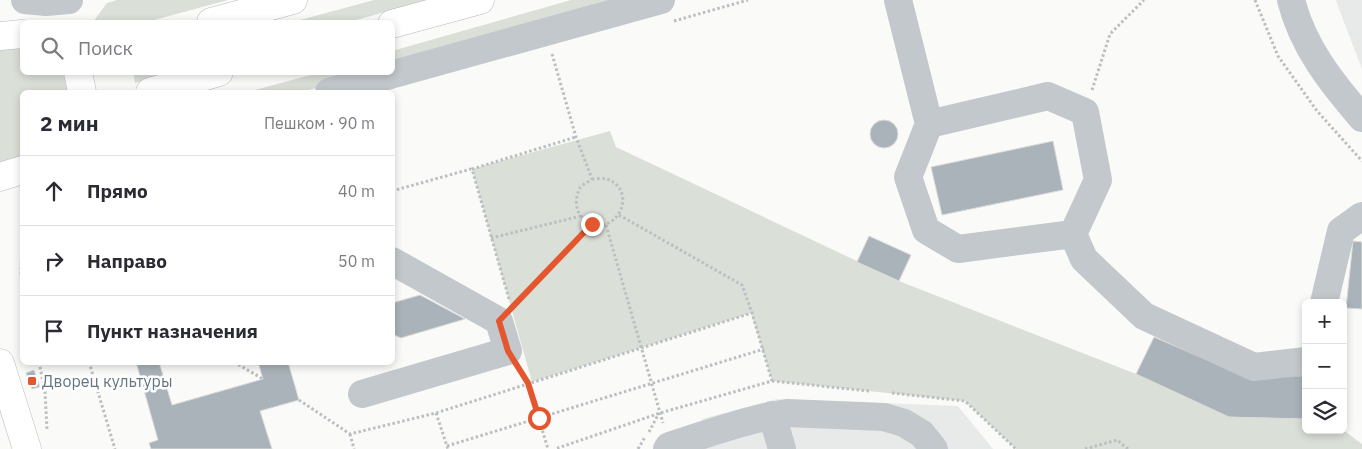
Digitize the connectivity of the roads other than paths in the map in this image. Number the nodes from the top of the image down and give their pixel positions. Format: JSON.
{"nodes":[{"id":1,"x":17,"y":0,"type":"edge"},
{"id":2,"x":25,"y":0,"type":"edge"},
{"id":3,"x":70,"y":0,"type":"edge"},
{"id":4,"x":292,"y":0,"type":"edge"},
{"id":5,"x":480,"y":0,"type":"edge"},
{"id":6,"x":661,"y":0,"type":"edge"},
{"id":7,"x":898,"y":0,"type":"edge"},
{"id":8,"x":1291,"y":0,"type":"edge"},
{"id":9,"x":21,"y":20,"type":"edge"},
{"id":10,"x":218,"y":20,"type":"edge"},
{"id":11,"x":395,"y":23,"type":"edge"},
{"id":12,"x":20,"y":34,"type":"edge"},
{"id":13,"x":0,"y":36,"type":"edge"},
{"id":14,"x":395,"y":74,"type":"edge"},
{"id":15,"x":79,"y":75,"type":"edge"},
{"id":16,"x":209,"y":75,"type":"edge"},
{"id":17,"x":390,"y":75,"type":"edge"},
{"id":18,"x":82,"y":90,"type":"edge"},
{"id":19,"x":157,"y":90,"type":"edge"},
{"id":20,"x":336,"y":90,"type":"edge"},
{"id":21,"x":1362,"y":118,"type":"edge"},
{"id":22,"x":929,"y":124,"type":"junction"},
{"id":23,"x":20,"y":171,"type":"edge"},
{"id":24,"x":0,"y":177,"type":"edge"},
{"id":25,"x":1362,"y":216,"type":"edge"},
{"id":26,"x":1073,"y":234,"type":"junction"},
{"id":27,"x":395,"y":264,"type":"edge"},
{"id":28,"x":1325,"y":299,"type":"edge"},
{"id":29,"x":1302,"y":361,"type":"edge"},
{"id":30,"x":0,"y":363,"type":"edge"},
{"id":31,"x":362,"y":394,"type":"dead end"},
{"id":32,"x":772,"y":415,"type":"junction"},
{"id":33,"x":0,"y":422,"type":"edge"},
{"id":34,"x":37,"y":443,"type":"edge"},
{"id":35,"x":668,"y":447,"type":"edge"},
{"id":36,"x":8,"y":449,"type":"edge"},
{"id":37,"x":782,"y":449,"type":"edge"},
{"id":38,"x":934,"y":449,"type":"edge"}],
"edges":[{"from":1,"to":9,"type":"street"},
{"from":2,"to":3,"type":"street"},
{"from":4,"to":10,"type":"main road"},
{"from":5,"to":11,"type":"main road"},
{"from":6,"to":14,"type":"street"},
{"from":7,"to":22,"type":"street"},
{"from":8,"to":21,"type":"street"},
{"from":12,"to":13,"type":"main road"},
{"from":15,"to":18,"type":"main road"},
{"from":16,"to":19,"type":"main road"},
{"from":17,"to":20,"type":"street"},
{"from":22,"to":26,"type":"street"},
{"from":22,"to":26,"type":"street"},
{"from":23,"to":24,"type":"main road"},
{"from":25,"to":28,"type":"street"},
{"from":26,"to":29,"type":"street"},
{"from":27,"to":31,"type":"street"},
{"from":30,"to":34,"type":"main road"},
{"from":32,"to":35,"type":"street"},
{"from":32,"to":37,"type":"street"},
{"from":32,"to":38,"type":"street"},
{"from":33,"to":36,"type":"main road"}]}
